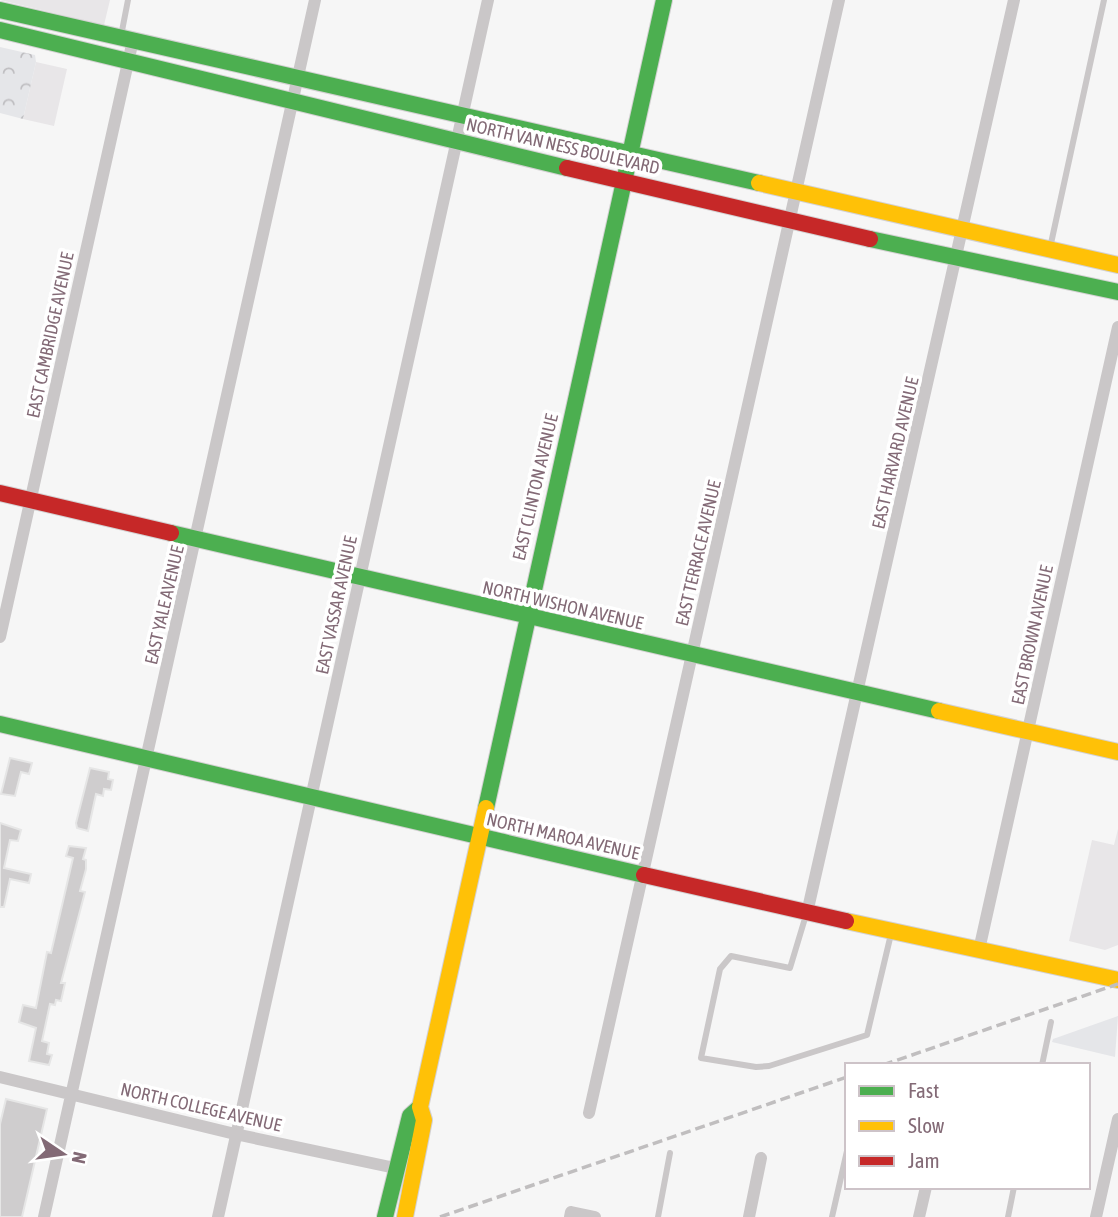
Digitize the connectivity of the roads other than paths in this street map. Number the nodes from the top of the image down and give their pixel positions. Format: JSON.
{"nodes":[{"id":1,"x":128,"y":0,"type":"edge"},
{"id":2,"x":315,"y":0,"type":"edge"},
{"id":3,"x":488,"y":0,"type":"edge"},
{"id":4,"x":664,"y":0,"type":"edge"},
{"id":5,"x":839,"y":0,"type":"edge"},
{"id":6,"x":1014,"y":0,"type":"edge"},
{"id":7,"x":1104,"y":0,"type":"edge"},
{"id":8,"x":0,"y":10,"type":"edge"},
{"id":9,"x":0,"y":30,"type":"edge"},
{"id":10,"x":127,"y":38,"type":"junction"},
{"id":11,"x":128,"y":62,"type":"junction"},
{"id":12,"x":299,"y":79,"type":"junction"},
{"id":13,"x":293,"y":103,"type":"junction"},
{"id":14,"x":464,"y":117,"type":"junction"},
{"id":15,"x":458,"y":141,"type":"junction"},
{"id":16,"x":630,"y":155,"type":"junction"},
{"id":17,"x":624,"y":180,"type":"junction"},
{"id":18,"x":796,"y":192,"type":"junction"},
{"id":19,"x":790,"y":222,"type":"junction"},
{"id":20,"x":963,"y":231,"type":"junction"},
{"id":21,"x":1049,"y":251,"type":"junction"},
{"id":22,"x":958,"y":257,"type":"junction"},
{"id":23,"x":1118,"y":265,"type":"edge"},
{"id":24,"x":1118,"y":292,"type":"edge"},
{"id":25,"x":1118,"y":327,"type":"edge"},
{"id":26,"x":0,"y":493,"type":"edge"},
{"id":27,"x":32,"y":500,"type":"junction"},
{"id":28,"x":196,"y":539,"type":"junction"},
{"id":29,"x":359,"y":579,"type":"junction"},
{"id":30,"x":526,"y":617,"type":"junction"},
{"id":31,"x":0,"y":638,"type":"edge"},
{"id":32,"x":694,"y":655,"type":"junction"},
{"id":33,"x":858,"y":692,"type":"junction"},
{"id":34,"x":0,"y":724,"type":"edge"},
{"id":35,"x":1029,"y":732,"type":"junction"},
{"id":36,"x":1118,"y":752,"type":"edge"},
{"id":37,"x":147,"y":759,"type":"junction"},
{"id":38,"x":312,"y":797,"type":"junction"},
{"id":39,"x":478,"y":836,"type":"junction"},
{"id":40,"x":645,"y":875,"type":"junction"},
{"id":41,"x":807,"y":913,"type":"junction"},
{"id":42,"x":891,"y":931,"type":"junction"},
{"id":43,"x":979,"y":950,"type":"junction"},
{"id":44,"x":1118,"y":980,"type":"edge"},
{"id":45,"x":1051,"y":1022,"type":"dead end"},
{"id":46,"x":1042,"y":1063,"type":"edge"},
{"id":47,"x":0,"y":1077,"type":"edge"},
{"id":48,"x":71,"y":1094,"type":"junction"},
{"id":49,"x":420,"y":1107,"type":"junction"},
{"id":50,"x":589,"y":1113,"type":"dead end"},
{"id":51,"x":1118,"y":1119,"type":"edge"},
{"id":52,"x":235,"y":1134,"type":"junction"},
{"id":53,"x":670,"y":1153,"type":"dead end"},
{"id":54,"x":761,"y":1157,"type":"dead end"},
{"id":55,"x":845,"y":1161,"type":"edge"},
{"id":56,"x":395,"y":1168,"type":"junction"},
{"id":57,"x":926,"y":1189,"type":"edge"},
{"id":58,"x":1014,"y":1189,"type":"edge"},
{"id":59,"x":570,"y":1214,"type":"edge"},
{"id":60,"x":44,"y":1217,"type":"edge"},
{"id":61,"x":218,"y":1217,"type":"edge"},
{"id":62,"x":385,"y":1217,"type":"edge"},
{"id":63,"x":402,"y":1217,"type":"edge"},
{"id":64,"x":595,"y":1217,"type":"edge"},
{"id":65,"x":658,"y":1217,"type":"edge"},
{"id":66,"x":749,"y":1217,"type":"edge"},
{"id":67,"x":832,"y":1217,"type":"edge"},
{"id":68,"x":919,"y":1217,"type":"edge"},
{"id":69,"x":1008,"y":1217,"type":"edge"},
{"id":70,"x":1096,"y":1217,"type":"edge"}],
"edges":[{"from":1,"to":10,"type":"lane"},
{"from":2,"to":12,"type":"street","name":"EAST YALE AVENUE"},
{"from":3,"to":14,"type":"street","name":"EAST VASSAR AVENUE"},
{"from":4,"to":16,"type":"main road","name":"EAST CLINTON AVENUE"},
{"from":5,"to":18,"type":"street","name":"EAST TERRACE AVENUE"},
{"from":6,"to":20,"type":"street","name":"EAST HARVARD AVENUE"},
{"from":7,"to":21,"type":"lane"},
{"from":8,"to":10,"type":"main road","name":"NORTH VAN NESS BOULEVARD"},
{"from":9,"to":11,"type":"main road","name":"NORTH VAN NESS BOULEVARD"},
{"from":10,"to":11,"type":"street","name":"EAST CAMBRIDGE AVENUE"},
{"from":10,"to":12,"type":"main road","name":"NORTH VAN NESS BOULEVARD"},
{"from":11,"to":13,"type":"main road","name":"NORTH VAN NESS BOULEVARD"},
{"from":11,"to":27,"type":"street","name":"EAST CAMBRIDGE AVENUE"},
{"from":12,"to":13,"type":"street","name":"EAST YALE AVENUE"},
{"from":12,"to":14,"type":"main road","name":"NORTH VAN NESS BOULEVARD"},
{"from":13,"to":15,"type":"main road","name":"NORTH VAN NESS BOULEVARD"},
{"from":13,"to":28,"type":"street","name":"EAST YALE AVENUE"},
{"from":14,"to":15,"type":"street","name":"EAST VASSAR AVENUE"},
{"from":14,"to":16,"type":"main road","name":"NORTH VAN NESS BOULEVARD"},
{"from":15,"to":17,"type":"main road","name":"NORTH VAN NESS BOULEVARD"},
{"from":15,"to":29,"type":"street","name":"EAST VASSAR AVENUE"},
{"from":16,"to":17,"type":"main road","name":"EAST CLINTON AVENUE"},
{"from":16,"to":18,"type":"main road","name":"NORTH VAN NESS BOULEVARD"},
{"from":17,"to":19,"type":"main road","name":"NORTH VAN NESS BOULEVARD"},
{"from":17,"to":30,"type":"main road","name":"EAST CLINTON AVENUE"},
{"from":18,"to":19,"type":"street","name":"EAST TERRACE AVENUE"},
{"from":18,"to":20,"type":"main road","name":"NORTH VAN NESS BOULEVARD"},
{"from":19,"to":22,"type":"main road","name":"NORTH VAN NESS BOULEVARD"},
{"from":19,"to":32,"type":"street","name":"EAST TERRACE AVENUE"},
{"from":20,"to":21,"type":"main road","name":"NORTH VAN NESS BOULEVARD"},
{"from":20,"to":22,"type":"street","name":"EAST HARVARD AVENUE"},
{"from":21,"to":23,"type":"main road","name":"NORTH VAN NESS BOULEVARD"},
{"from":22,"to":24,"type":"main road","name":"NORTH VAN NESS BOULEVARD"},
{"from":22,"to":33,"type":"street","name":"EAST HARVARD AVENUE"},
{"from":25,"to":35,"type":"street","name":"EAST BROWN AVENUE"},
{"from":26,"to":27,"type":"main road","name":"NORTH WISHON AVENUE"},
{"from":27,"to":28,"type":"main road","name":"NORTH WISHON AVENUE"},
{"from":27,"to":31,"type":"street","name":"EAST CAMBRIDGE AVENUE"},
{"from":28,"to":29,"type":"main road","name":"NORTH WISHON AVENUE"},
{"from":28,"to":37,"type":"street","name":"EAST YALE AVENUE"},
{"from":29,"to":30,"type":"main road","name":"NORTH WISHON AVENUE"},
{"from":29,"to":38,"type":"street","name":"EAST VASSAR AVENUE"},
{"from":30,"to":32,"type":"main road","name":"NORTH WISHON AVENUE"},
{"from":30,"to":39,"type":"main road","name":"EAST CLINTON AVENUE"},
{"from":32,"to":33,"type":"main road","name":"NORTH WISHON AVENUE"},
{"from":32,"to":40,"type":"street","name":"EAST TERRACE AVENUE"},
{"from":33,"to":35,"type":"main road","name":"NORTH WISHON AVENUE"},
{"from":33,"to":41,"type":"street","name":"EAST HARVARD AVENUE"},
{"from":34,"to":37,"type":"main road","name":"NORTH MAROA AVENUE"},
{"from":35,"to":36,"type":"main road","name":"NORTH WISHON AVENUE"},
{"from":35,"to":43,"type":"street","name":"EAST BROWN AVENUE"},
{"from":37,"to":38,"type":"main road","name":"NORTH MAROA AVENUE"},
{"from":37,"to":48,"type":"street","name":"EAST YALE AVENUE"},
{"from":38,"to":39,"type":"main road","name":"NORTH MAROA AVENUE"},
{"from":38,"to":52,"type":"street","name":"EAST VASSAR AVENUE"},
{"from":39,"to":40,"type":"main road","name":"NORTH MAROA AVENUE"},
{"from":39,"to":49,"type":"main road","name":"EAST CLINTON AVENUE"},
{"from":40,"to":41,"type":"main road","name":"NORTH MAROA AVENUE"},
{"from":40,"to":50,"type":"street","name":"EAST TERRACE AVENUE"},
{"from":41,"to":42,"type":"main road","name":"NORTH MAROA AVENUE"},
{"from":41,"to":42,"type":"lane"},
{"from":42,"to":43,"type":"main road","name":"NORTH MAROA AVENUE"},
{"from":43,"to":44,"type":"main road","name":"NORTH MAROA AVENUE"},
{"from":45,"to":46,"type":"lane"},
{"from":47,"to":48,"type":"street","name":"NORTH COLLEGE AVENUE"},
{"from":48,"to":52,"type":"street","name":"NORTH COLLEGE AVENUE"},
{"from":48,"to":60,"type":"street","name":"EAST YALE AVENUE"},
{"from":49,"to":56,"type":"main road","name":"EAST CLINTON AVENUE"},
{"from":49,"to":63,"type":"main road","name":"EAST CLINTON AVENUE"},
{"from":51,"to":70,"type":"street"},
{"from":52,"to":56,"type":"street","name":"NORTH COLLEGE AVENUE"},
{"from":52,"to":61,"type":"street","name":"EAST VASSAR AVENUE"},
{"from":53,"to":65,"type":"lane"},
{"from":54,"to":66,"type":"street"},
{"from":55,"to":67,"type":"lane"},
{"from":56,"to":62,"type":"main road","name":"EAST CLINTON AVENUE"},
{"from":56,"to":63,"type":"main road"},
{"from":57,"to":68,"type":"street"},
{"from":58,"to":69,"type":"lane"},
{"from":59,"to":64,"type":"street"}]}
